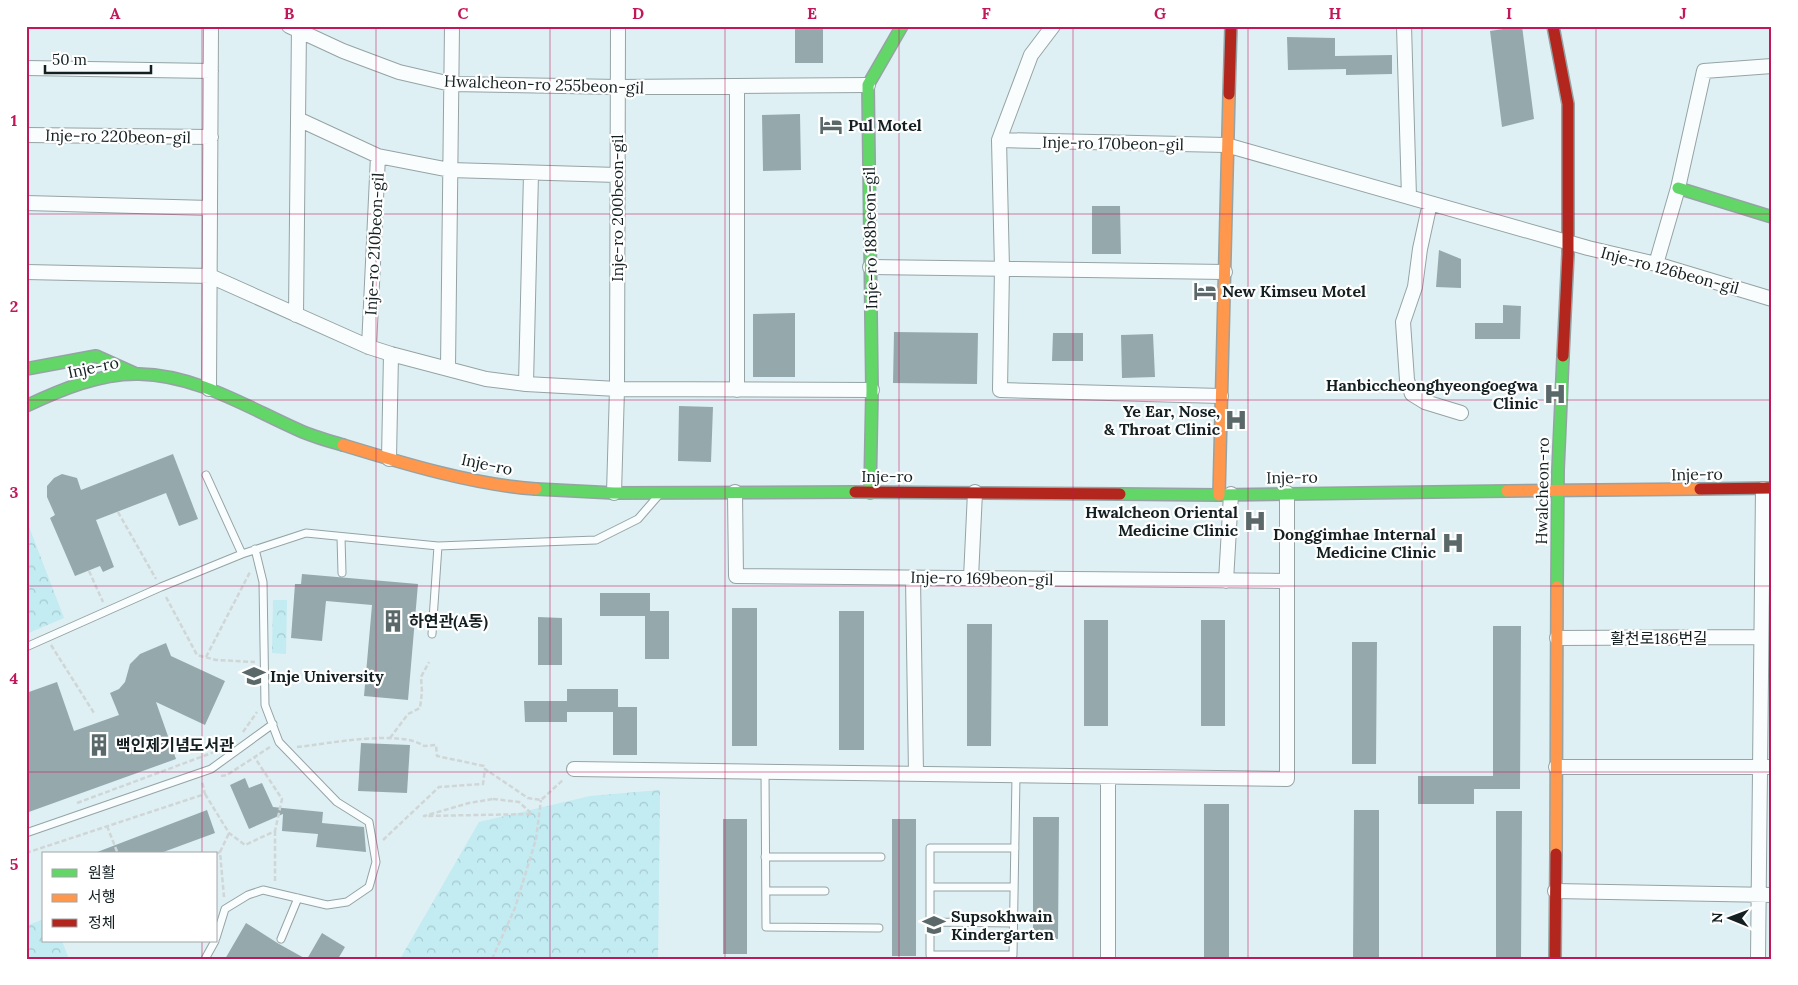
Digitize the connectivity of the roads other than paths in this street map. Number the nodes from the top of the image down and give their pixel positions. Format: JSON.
{"nodes":[{"id":1,"x":211,"y":26,"type":"edge"},
{"id":2,"x":452,"y":26,"type":"edge"},
{"id":3,"x":618,"y":26,"type":"edge"},
{"id":4,"x":902,"y":26,"type":"edge"},
{"id":5,"x":1053,"y":26,"type":"edge"},
{"id":6,"x":1231,"y":26,"type":"edge"},
{"id":7,"x":1404,"y":26,"type":"edge"},
{"id":8,"x":1553,"y":26,"type":"edge"},
{"id":9,"x":296,"y":28,"type":"edge"},
{"id":10,"x":1772,"y":66,"type":"edge"},
{"id":11,"x":26,"y":68,"type":"edge"},
{"id":12,"x":211,"y":71,"type":"junction"},
{"id":13,"x":451,"y":84,"type":"junction"},
{"id":14,"x":868,"y":85,"type":"junction"},
{"id":15,"x":618,"y":88,"type":"junction"},
{"id":16,"x":737,"y":88,"type":"junction"},
{"id":17,"x":298,"y":119,"type":"junction"},
{"id":18,"x":26,"y":135,"type":"edge"},
{"id":19,"x":211,"y":137,"type":"junction"},
{"id":20,"x":999,"y":140,"type":"junction"},
{"id":21,"x":1226,"y":145,"type":"junction"},
{"id":22,"x":378,"y":156,"type":"junction"},
{"id":23,"x":450,"y":170,"type":"junction"},
{"id":24,"x":531,"y":174,"type":"junction"},
{"id":25,"x":617,"y":175,"type":"junction"},
{"id":26,"x":1678,"y":188,"type":"junction"},
{"id":27,"x":1409,"y":197,"type":"junction"},
{"id":28,"x":26,"y":203,"type":"edge"},
{"id":29,"x":1430,"y":203,"type":"junction"},
{"id":30,"x":210,"y":208,"type":"junction"},
{"id":31,"x":1772,"y":217,"type":"edge"},
{"id":32,"x":1568,"y":242,"type":"junction"},
{"id":33,"x":1656,"y":264,"type":"junction"},
{"id":34,"x":870,"y":267,"type":"junction"},
{"id":35,"x":1002,"y":268,"type":"junction"},
{"id":36,"x":26,"y":272,"type":"edge"},
{"id":37,"x":1224,"y":272,"type":"junction"},
{"id":38,"x":210,"y":276,"type":"junction"},
{"id":39,"x":1772,"y":299,"type":"edge"},
{"id":40,"x":296,"y":315,"type":"junction"},
{"id":41,"x":369,"y":346,"type":"junction"},
{"id":42,"x":391,"y":354,"type":"junction"},
{"id":43,"x":448,"y":368,"type":"junction"},
{"id":44,"x":26,"y":369,"type":"edge"},
{"id":45,"x":138,"y":374,"type":"junction"},
{"id":46,"x":526,"y":384,"type":"junction"},
{"id":47,"x":209,"y":389,"type":"junction"},
{"id":48,"x":617,"y":389,"type":"junction"},
{"id":49,"x":737,"y":390,"type":"junction"},
{"id":50,"x":872,"y":390,"type":"junction"},
{"id":51,"x":1221,"y":396,"type":"junction"},
{"id":52,"x":26,"y":406,"type":"edge"},
{"id":53,"x":1461,"y":413,"type":"dead end"},
{"id":54,"x":389,"y":459,"type":"junction"},
{"id":55,"x":206,"y":475,"type":"dead end"},
{"id":56,"x":1767,"y":488,"type":"edge"},
{"id":57,"x":662,"y":492,"type":"junction"},
{"id":58,"x":735,"y":492,"type":"junction"},
{"id":59,"x":975,"y":492,"type":"junction"},
{"id":60,"x":1558,"y":492,"type":"junction"},
{"id":61,"x":614,"y":493,"type":"junction"},
{"id":62,"x":870,"y":493,"type":"junction"},
{"id":63,"x":1287,"y":493,"type":"junction"},
{"id":64,"x":1225,"y":495,"type":"junction"},
{"id":65,"x":341,"y":537,"type":"junction"},
{"id":66,"x":438,"y":546,"type":"junction"},
{"id":67,"x":255,"y":549,"type":"junction"},
{"id":68,"x":242,"y":554,"type":"junction"},
{"id":69,"x":342,"y":573,"type":"dead end"},
{"id":70,"x":913,"y":578,"type":"junction"},
{"id":71,"x":971,"y":578,"type":"junction"},
{"id":72,"x":1286,"y":580,"type":"junction"},
{"id":73,"x":1226,"y":581,"type":"junction"},
{"id":74,"x":432,"y":634,"type":"dead end"},
{"id":75,"x":1557,"y":638,"type":"junction"},
{"id":76,"x":1761,"y":638,"type":"junction"},
{"id":77,"x":26,"y":647,"type":"edge"},
{"id":78,"x":273,"y":724,"type":"junction"},
{"id":79,"x":1556,"y":767,"type":"junction"},
{"id":80,"x":1766,"y":767,"type":"edge"},
{"id":81,"x":574,"y":769,"type":"road end"},
{"id":82,"x":765,"y":772,"type":"junction"},
{"id":83,"x":916,"y":774,"type":"junction"},
{"id":84,"x":1016,"y":776,"type":"junction"},
{"id":85,"x":1108,"y":777,"type":"junction"},
{"id":86,"x":26,"y":833,"type":"edge"},
{"id":87,"x":1015,"y":848,"type":"junction"},
{"id":88,"x":765,"y":857,"type":"junction"},
{"id":89,"x":881,"y":858,"type":"dead end"},
{"id":90,"x":930,"y":887,"type":"junction"},
{"id":91,"x":1014,"y":887,"type":"junction"},
{"id":92,"x":766,"y":891,"type":"junction"},
{"id":93,"x":1555,"y":891,"type":"junction"},
{"id":94,"x":825,"y":892,"type":"dead end"},
{"id":95,"x":1765,"y":895,"type":"edge"},
{"id":96,"x":298,"y":898,"type":"junction"},
{"id":97,"x":930,"y":922,"type":"junction"},
{"id":98,"x":1013,"y":923,"type":"junction"},
{"id":99,"x":879,"y":928,"type":"dead end"},
{"id":100,"x":218,"y":932,"type":"edge"},
{"id":101,"x":281,"y":939,"type":"dead end"},
{"id":102,"x":214,"y":942,"type":"edge"},
{"id":103,"x":205,"y":959,"type":"edge"},
{"id":104,"x":1108,"y":959,"type":"edge"},
{"id":105,"x":1555,"y":959,"type":"edge"},
{"id":106,"x":1758,"y":959,"type":"edge"}],
"edges":[{"from":1,"to":12,"type":"street","name":"Inje-ro 220beon-gil"},
{"from":2,"to":13,"type":"street"},
{"from":3,"to":15,"type":"street","name":"Inje-ro 200beon-gil"},
{"from":4,"to":14,"type":"street"},
{"from":5,"to":20,"type":"street"},
{"from":6,"to":21,"type":"street"},
{"from":7,"to":27,"type":"street"},
{"from":8,"to":32,"type":"street","name":"Hwalcheon-ro"},
{"from":9,"to":13,"type":"street","name":"Hwalcheon-ro 255beon-gil"},
{"from":9,"to":17,"type":"street","name":"Hwalcheon-ro 255beon-gil"},
{"from":10,"to":26,"type":"street"},
{"from":11,"to":12,"type":"street"},
{"from":12,"to":19,"type":"street","name":"Inje-ro 220beon-gil"},
{"from":13,"to":15,"type":"street","name":"Hwalcheon-ro 255beon-gil"},
{"from":13,"to":23,"type":"street"},
{"from":14,"to":16,"type":"street","name":"Hwalcheon-ro 255beon-gil"},
{"from":14,"to":34,"type":"street","name":"Inje-ro 188beon-gil"},
{"from":15,"to":16,"type":"street","name":"Hwalcheon-ro 255beon-gil"},
{"from":15,"to":25,"type":"street","name":"Inje-ro 200beon-gil"},
{"from":16,"to":49,"type":"street"},
{"from":17,"to":22,"type":"street"},
{"from":17,"to":40,"type":"street","name":"Hwalcheon-ro 255beon-gil"},
{"from":18,"to":19,"type":"street","name":"Inje-ro 220beon-gil"},
{"from":19,"to":30,"type":"street","name":"Inje-ro 220beon-gil"},
{"from":20,"to":21,"type":"street","name":"Inje-ro 170beon-gil"},
{"from":20,"to":35,"type":"street"},
{"from":21,"to":27,"type":"street","name":"Inje-ro 170beon-gil"},
{"from":21,"to":37,"type":"street"},
{"from":22,"to":23,"type":"street","name":"Inje-ro 210beon-gil"},
{"from":22,"to":41,"type":"street","name":"Inje-ro 210beon-gil"},
{"from":23,"to":24,"type":"street","name":"Inje-ro 210beon-gil"},
{"from":23,"to":43,"type":"street"},
{"from":24,"to":25,"type":"street","name":"Inje-ro 210beon-gil"},
{"from":24,"to":46,"type":"street"},
{"from":25,"to":48,"type":"street","name":"Inje-ro 200beon-gil"},
{"from":26,"to":31,"type":"street"},
{"from":26,"to":33,"type":"street"},
{"from":27,"to":29,"type":"street","name":"Inje-ro 126beon-gil"},
{"from":28,"to":30,"type":"street"},
{"from":29,"to":32,"type":"street","name":"Inje-ro 126beon-gil"},
{"from":29,"to":53,"type":"street"},
{"from":30,"to":38,"type":"street","name":"Inje-ro 220beon-gil"},
{"from":32,"to":33,"type":"street","name":"Inje-ro 126beon-gil"},
{"from":32,"to":60,"type":"street","name":"Hwalcheon-ro"},
{"from":33,"to":39,"type":"street","name":"Inje-ro 126beon-gil"},
{"from":34,"to":35,"type":"street"},
{"from":34,"to":50,"type":"street","name":"Inje-ro 188beon-gil"},
{"from":35,"to":37,"type":"street"},
{"from":35,"to":51,"type":"street"},
{"from":36,"to":38,"type":"street"},
{"from":37,"to":51,"type":"street"},
{"from":38,"to":40,"type":"street"},
{"from":38,"to":47,"type":"street","name":"Inje-ro 220beon-gil"},
{"from":40,"to":41,"type":"street"},
{"from":41,"to":42,"type":"street"},
{"from":42,"to":43,"type":"street"},
{"from":42,"to":54,"type":"street"},
{"from":43,"to":46,"type":"street"},
{"from":44,"to":45,"type":"street"},
{"from":45,"to":47,"type":"street","name":"Inje-ro"},
{"from":45,"to":52,"type":"street","name":"Inje-ro"},
{"from":46,"to":48,"type":"street"},
{"from":47,"to":54,"type":"street","name":"Inje-ro"},
{"from":48,"to":49,"type":"street"},
{"from":48,"to":61,"type":"street","name":"Inje-ro 200beon-gil"},
{"from":49,"to":50,"type":"street"},
{"from":50,"to":62,"type":"street","name":"Inje-ro 188beon-gil"},
{"from":51,"to":64,"type":"street"},
{"from":54,"to":61,"type":"street","name":"Inje-ro"},
{"from":55,"to":68,"type":"lane"},
{"from":56,"to":60,"type":"street","name":"Inje-ro"},
{"from":56,"to":76,"type":"street"},
{"from":57,"to":58,"type":"street","name":"Inje-ro"},
{"from":57,"to":61,"type":"street","name":"Inje-ro"},
{"from":57,"to":66,"type":"lane"},
{"from":58,"to":62,"type":"street","name":"Inje-ro"},
{"from":58,"to":70,"type":"street","name":"Inje-ro 169beon-gil"},
{"from":59,"to":62,"type":"street","name":"Inje-ro"},
{"from":59,"to":64,"type":"street","name":"Inje-ro"},
{"from":59,"to":71,"type":"street"},
{"from":60,"to":63,"type":"street","name":"Inje-ro"},
{"from":60,"to":75,"type":"street","name":"Hwalcheon-ro"},
{"from":63,"to":64,"type":"street","name":"Inje-ro"},
{"from":63,"to":72,"type":"street"},
{"from":64,"to":73,"type":"street"},
{"from":65,"to":66,"type":"lane"},
{"from":65,"to":67,"type":"lane"},
{"from":65,"to":69,"type":"lane"},
{"from":66,"to":74,"type":"lane"},
{"from":67,"to":68,"type":"lane"},
{"from":67,"to":78,"type":"lane"},
{"from":68,"to":77,"type":"lane"},
{"from":70,"to":71,"type":"street","name":"Inje-ro 169beon-gil"},
{"from":70,"to":83,"type":"street"},
{"from":71,"to":73,"type":"street","name":"Inje-ro 169beon-gil"},
{"from":72,"to":73,"type":"street","name":"Inje-ro 169beon-gil"},
{"from":72,"to":85,"type":"street"},
{"from":75,"to":76,"type":"street","name":"활천로186번길"},
{"from":75,"to":79,"type":"street","name":"Hwalcheon-ro"},
{"from":76,"to":80,"type":"street"},
{"from":78,"to":86,"type":"lane"},
{"from":78,"to":96,"type":"lane"},
{"from":79,"to":80,"type":"street"},
{"from":79,"to":93,"type":"street","name":"Hwalcheon-ro"},
{"from":80,"to":95,"type":"street"},
{"from":81,"to":82,"type":"street"},
{"from":82,"to":83,"type":"street"},
{"from":82,"to":88,"type":"lane"},
{"from":83,"to":84,"type":"street"},
{"from":84,"to":85,"type":"street"},
{"from":84,"to":87,"type":"lane"},
{"from":85,"to":104,"type":"street"},
{"from":87,"to":90,"type":"lane"},
{"from":87,"to":91,"type":"lane"},
{"from":88,"to":89,"type":"lane"},
{"from":88,"to":92,"type":"lane"},
{"from":90,"to":91,"type":"lane"},
{"from":90,"to":97,"type":"lane"},
{"from":91,"to":98,"type":"lane"},
{"from":92,"to":94,"type":"lane"},
{"from":92,"to":99,"type":"lane"},
{"from":93,"to":95,"type":"street"},
{"from":93,"to":105,"type":"street","name":"Hwalcheon-ro"},
{"from":95,"to":106,"type":"street"},
{"from":96,"to":100,"type":"lane"},
{"from":96,"to":101,"type":"lane"},
{"from":97,"to":98,"type":"lane"},
{"from":97,"to":98,"type":"lane"},
{"from":102,"to":103,"type":"lane"}]}
